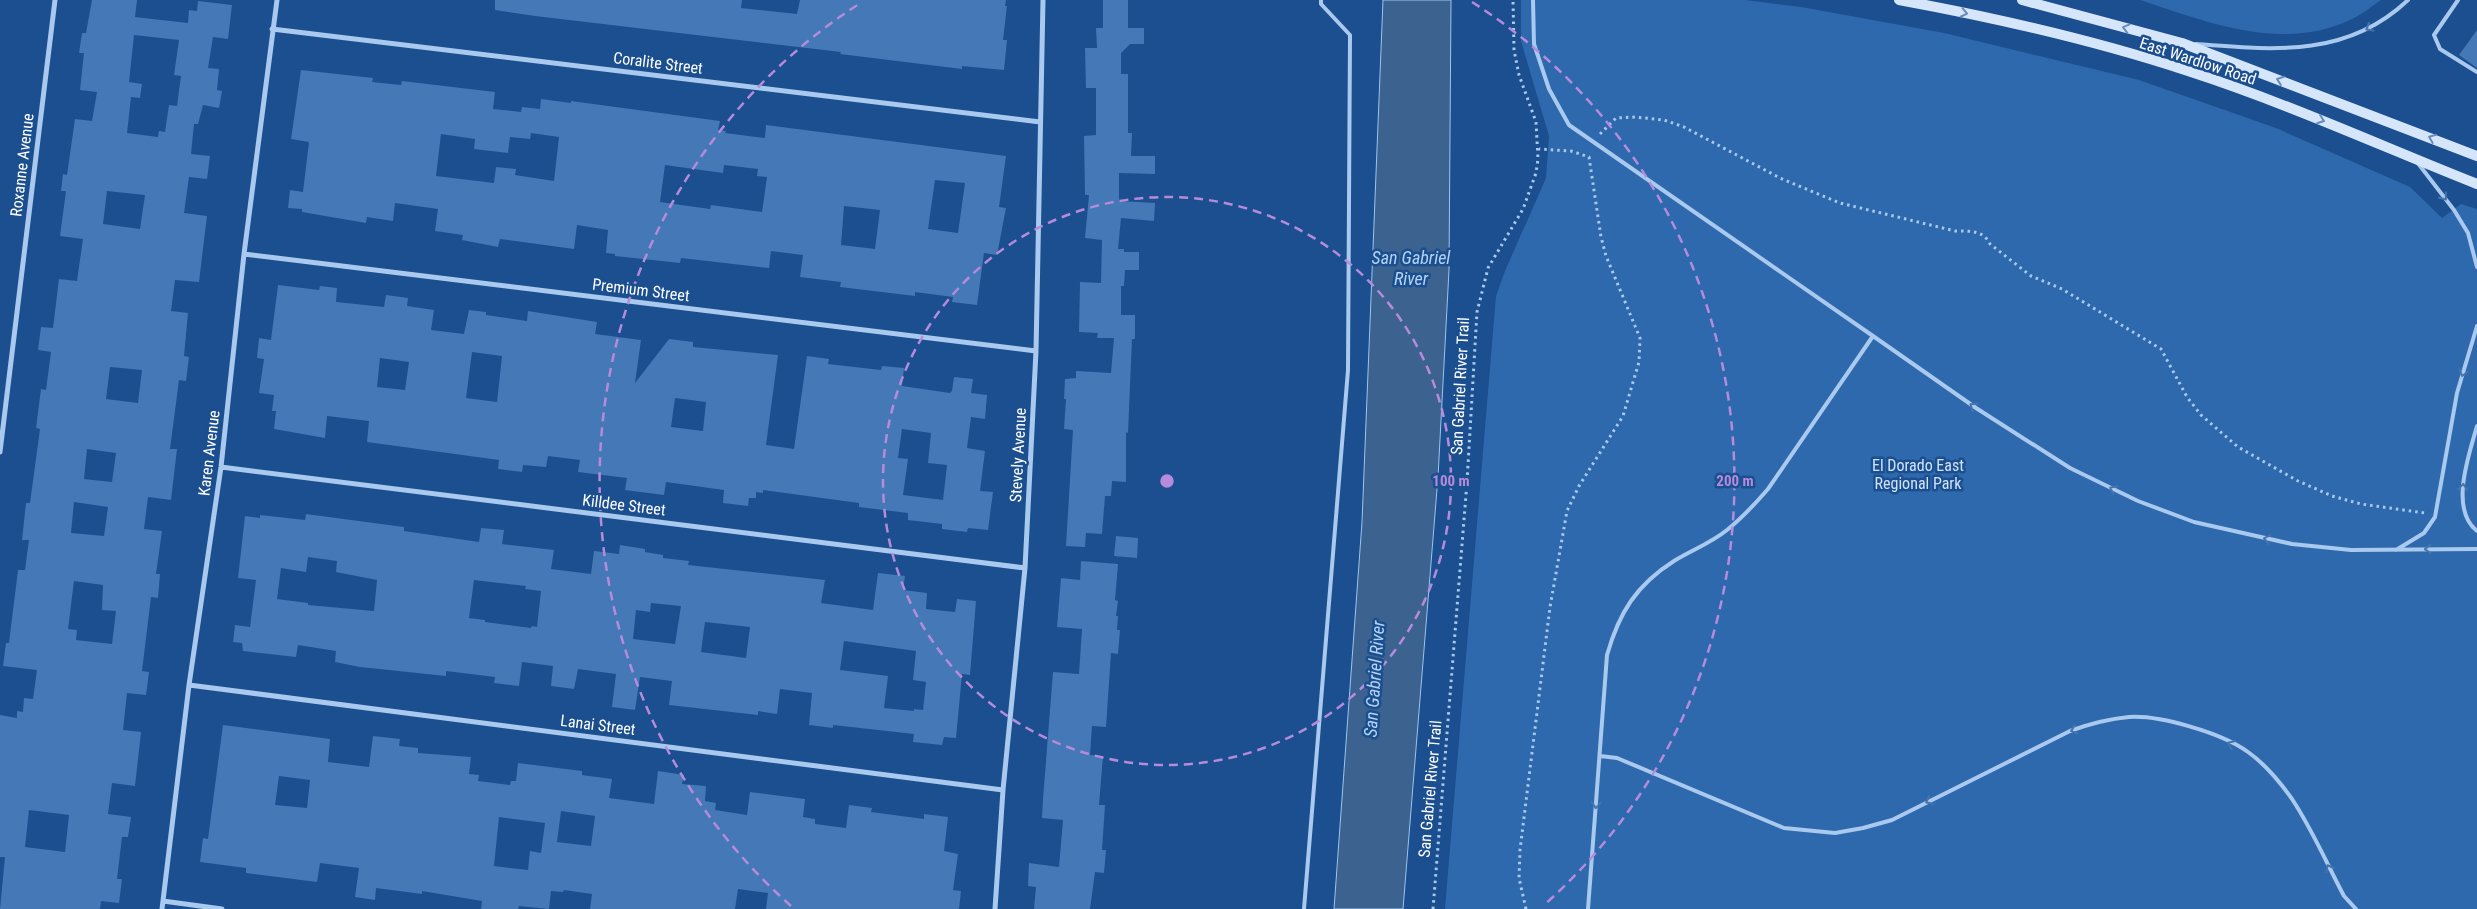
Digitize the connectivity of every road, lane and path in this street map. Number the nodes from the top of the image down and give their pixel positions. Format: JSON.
{"nodes":[{"id":1,"x":54,"y":0,"type":"edge"},
{"id":2,"x":277,"y":0,"type":"edge"},
{"id":3,"x":1043,"y":0,"type":"edge"},
{"id":4,"x":1320,"y":0,"type":"edge"},
{"id":5,"x":1512,"y":0,"type":"edge"},
{"id":6,"x":1533,"y":0,"type":"edge"},
{"id":7,"x":1899,"y":0,"type":"edge"},
{"id":8,"x":2022,"y":0,"type":"edge"},
{"id":9,"x":2408,"y":0,"type":"edge"},
{"id":10,"x":2458,"y":0,"type":"edge"},
{"id":11,"x":272,"y":29,"type":"junction"},
{"id":12,"x":2182,"y":43,"type":"junction"},
{"id":13,"x":2477,"y":72,"type":"edge"},
{"id":14,"x":1040,"y":122,"type":"junction"},
{"id":15,"x":1600,"y":134,"type":"dead end"},
{"id":16,"x":1539,"y":149,"type":"junction"},
{"id":17,"x":2477,"y":156,"type":"edge"},
{"id":18,"x":2414,"y":158,"type":"junction"},
{"id":19,"x":2477,"y":184,"type":"edge"},
{"id":20,"x":244,"y":254,"type":"junction"},
{"id":21,"x":2477,"y":267,"type":"edge"},
{"id":22,"x":2477,"y":326,"type":"edge"},
{"id":23,"x":1872,"y":336,"type":"junction"},
{"id":24,"x":1036,"y":351,"type":"junction"},
{"id":25,"x":2477,"y":426,"type":"edge"},
{"id":26,"x":0,"y":452,"type":"edge"},
{"id":27,"x":221,"y":467,"type":"junction"},
{"id":28,"x":2436,"y":517,"type":"junction"},
{"id":29,"x":2477,"y":531,"type":"edge"},
{"id":30,"x":2477,"y":549,"type":"edge"},
{"id":31,"x":2395,"y":550,"type":"junction"},
{"id":32,"x":1025,"y":568,"type":"junction"},
{"id":33,"x":189,"y":685,"type":"junction"},
{"id":34,"x":1600,"y":756,"type":"junction"},
{"id":35,"x":1003,"y":790,"type":"junction"},
{"id":36,"x":163,"y":901,"type":"junction"},
{"id":37,"x":162,"y":909,"type":"edge"},
{"id":38,"x":222,"y":909,"type":"edge"},
{"id":39,"x":995,"y":909,"type":"edge"},
{"id":40,"x":1304,"y":909,"type":"edge"},
{"id":41,"x":1433,"y":909,"type":"edge"},
{"id":42,"x":1526,"y":909,"type":"edge"},
{"id":43,"x":1588,"y":909,"type":"edge"},
{"id":44,"x":2356,"y":909,"type":"edge"}],
"edges":[{"from":1,"to":26,"type":"street","name":"Roxanne Avenue"},
{"from":2,"to":11,"type":"street","name":"Karen Avenue"},
{"from":3,"to":14,"type":"street","name":"Stevely Avenue"},
{"from":4,"to":40,"type":"lane"},
{"from":5,"to":16,"type":"path","name":"San Gabriel River Trail"},
{"from":6,"to":23,"type":"lane"},
{"from":7,"to":18,"type":"main road","name":"East Wardlow Road","one_way":true},
{"from":12,"to":8,"type":"main road","name":"East Wardlow Road","one_way":true},
{"from":9,"to":12,"type":"lane","one_way":true},
{"from":10,"to":13,"type":"lane"},
{"from":11,"to":14,"type":"street","name":"Coralite Street"},
{"from":11,"to":20,"type":"street","name":"Karen Avenue"},
{"from":17,"to":12,"type":"main road","name":"East Wardlow Road","one_way":true},
{"from":14,"to":24,"type":"street","name":"Stevely Avenue"},
{"from":15,"to":28,"type":"path"},
{"from":16,"to":41,"type":"path","name":"San Gabriel River Trail"},
{"from":16,"to":42,"type":"path"},
{"from":18,"to":19,"type":"main road","name":"East Wardlow Road"},
{"from":18,"to":21,"type":"lane","one_way":true},
{"from":20,"to":24,"type":"street","name":"Premium Street"},
{"from":20,"to":27,"type":"street","name":"Karen Avenue"},
{"from":22,"to":28,"type":"lane","one_way":true},
{"from":31,"to":23,"type":"lane","one_way":true},
{"from":23,"to":34,"type":"lane"},
{"from":24,"to":32,"type":"street","name":"Stevely Avenue"},
{"from":29,"to":25,"type":"lane","one_way":true},
{"from":27,"to":32,"type":"street","name":"Killdee Street"},
{"from":27,"to":33,"type":"street","name":"Karen Avenue"},
{"from":28,"to":31,"type":"lane"},
{"from":30,"to":31,"type":"lane","one_way":true},
{"from":32,"to":35,"type":"street","name":"Stevely Avenue"},
{"from":33,"to":35,"type":"street","name":"Lanai Street"},
{"from":33,"to":36,"type":"street","name":"Karen Avenue"},
{"from":34,"to":43,"type":"lane","one_way":true},
{"from":44,"to":34,"type":"lane","one_way":true},
{"from":35,"to":39,"type":"street","name":"Stevely Avenue"},
{"from":36,"to":37,"type":"street","name":"Karen Avenue"},
{"from":36,"to":38,"type":"street"}]}
